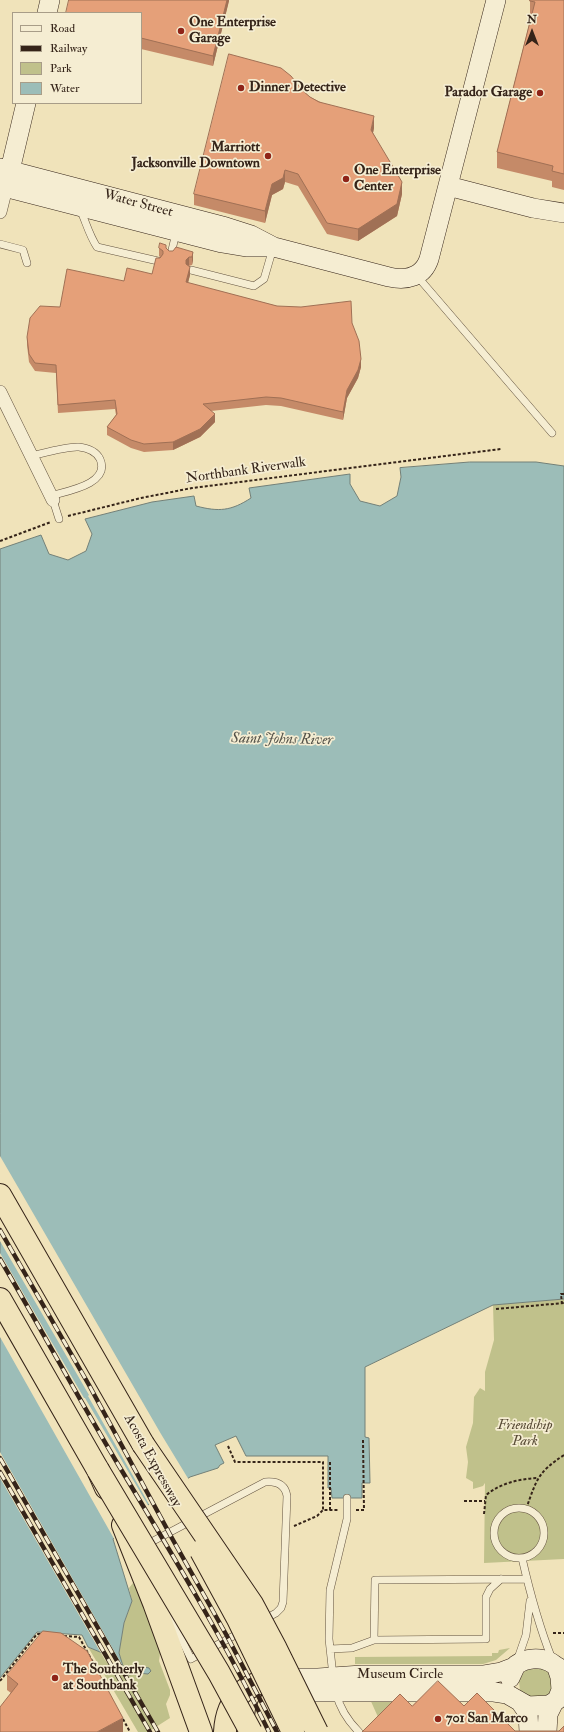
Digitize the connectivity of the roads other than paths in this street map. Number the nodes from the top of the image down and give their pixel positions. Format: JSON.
{"nodes":[{"id":1,"x":50,"y":0,"type":"edge"},
{"id":2,"x":496,"y":0,"type":"edge"},
{"id":3,"x":47,"y":12,"type":"edge"},
{"id":4,"x":26,"y":104,"type":"edge"},
{"id":5,"x":4,"y":178,"type":"edge"},
{"id":6,"x":448,"y":186,"type":"junction"},
{"id":7,"x":79,"y":207,"type":"junction"},
{"id":8,"x":533,"y":208,"type":"junction"},
{"id":9,"x":0,"y":212,"type":"edge"},
{"id":10,"x":564,"y":213,"type":"edge"},
{"id":11,"x":179,"y":223,"type":"junction"},
{"id":12,"x":564,"y":224,"type":"edge"},
{"id":13,"x":0,"y":244,"type":"edge"},
{"id":14,"x":274,"y":247,"type":"junction"},
{"id":15,"x":171,"y":254,"type":"edge"},
{"id":16,"x":158,"y":261,"type":"edge"},
{"id":17,"x":27,"y":263,"type":"dead end"},
{"id":18,"x":191,"y":270,"type":"edge"},
{"id":19,"x":416,"y":276,"type":"junction"},
{"id":20,"x":0,"y":392,"type":"edge"},
{"id":21,"x":552,"y":433,"type":"dead end"},
{"id":22,"x":31,"y":456,"type":"junction"},
{"id":23,"x":51,"y":498,"type":"junction"},
{"id":24,"x":59,"y":519,"type":"road end"},
{"id":25,"x":0,"y":1195,"type":"edge"},
{"id":26,"x":0,"y":1299,"type":"edge"},
{"id":27,"x":143,"y":1444,"type":"junction"},
{"id":28,"x":98,"y":1470,"type":"junction"},
{"id":29,"x":347,"y":1498,"type":"dead end"},
{"id":30,"x":522,"y":1558,"type":"junction"},
{"id":31,"x":501,"y":1579,"type":"junction"},
{"id":32,"x":527,"y":1579,"type":"junction"},
{"id":33,"x":530,"y":1596,"type":"junction"},
{"id":34,"x":255,"y":1624,"type":"junction"},
{"id":35,"x":374,"y":1640,"type":"junction"},
{"id":36,"x":330,"y":1649,"type":"junction"},
{"id":37,"x":515,"y":1666,"type":"junction"},
{"id":38,"x":558,"y":1668,"type":"edge"},
{"id":39,"x":334,"y":1684,"type":"junction"},
{"id":40,"x":290,"y":1690,"type":"junction"},
{"id":41,"x":415,"y":1690,"type":"junction"},
{"id":42,"x":559,"y":1698,"type":"edge"},
{"id":43,"x":518,"y":1700,"type":"junction"},
{"id":44,"x":201,"y":1732,"type":"edge"},
{"id":45,"x":225,"y":1732,"type":"edge"},
{"id":46,"x":251,"y":1732,"type":"edge"},
{"id":47,"x":266,"y":1732,"type":"edge"},
{"id":48,"x":293,"y":1732,"type":"edge"},
{"id":49,"x":317,"y":1732,"type":"edge"},
{"id":50,"x":359,"y":1732,"type":"edge"},
{"id":51,"x":529,"y":1732,"type":"edge"},
{"id":52,"x":547,"y":1732,"type":"edge"}],
"edges":[{"from":1,"to":3,"type":"street"},
{"from":2,"to":6,"type":"street"},
{"from":4,"to":5,"type":"street"},
{"from":5,"to":7,"type":"street","name":"Water Street"},
{"from":5,"to":9,"type":"street"},
{"from":5,"to":11,"type":"street","name":"Water Street"},
{"from":6,"to":8,"type":"street"},
{"from":6,"to":19,"type":"street"},
{"from":7,"to":11,"type":"street","name":"Water Street"},
{"from":7,"to":16,"type":"lane"},
{"from":8,"to":10,"type":"street"},
{"from":8,"to":12,"type":"street"},
{"from":11,"to":14,"type":"street","name":"Water Street"},
{"from":11,"to":15,"type":"lane"},
{"from":13,"to":17,"type":"lane"},
{"from":14,"to":18,"type":"lane"},
{"from":14,"to":19,"type":"street","name":"Water Street"},
{"from":19,"to":21,"type":"lane"},
{"from":20,"to":22,"type":"street"},
{"from":22,"to":23,"type":"street"},
{"from":22,"to":23,"type":"lane"},
{"from":23,"to":24,"type":"lane"},
{"from":25,"to":27,"type":"highway","name":"Acosta Expressway"},
{"from":26,"to":28,"type":"highway"},
{"from":27,"to":48,"type":"highway","name":"Acosta Expressway","bridge":true},
{"from":27,"to":49,"type":"highway","bridge":true},
{"from":28,"to":44,"type":"highway","bridge":true},
{"from":28,"to":46,"type":"highway","bridge":true},
{"from":29,"to":36,"type":"lane"},
{"from":30,"to":30,"type":"lane"},
{"from":30,"to":32,"type":"lane"},
{"from":31,"to":32,"type":"lane"},
{"from":31,"to":35,"type":"lane"},
{"from":31,"to":35,"type":"lane"},
{"from":32,"to":33,"type":"lane"},
{"from":33,"to":37,"type":"lane"},
{"from":33,"to":38,"type":"lane"},
{"from":34,"to":34,"type":"lane"},
{"from":34,"to":40,"type":"lane"},
{"from":35,"to":36,"type":"lane"},
{"from":36,"to":39,"type":"lane"},
{"from":37,"to":38,"type":"street","name":"Museum Circle"},
{"from":37,"to":41,"type":"street","name":"Museum Circle"},
{"from":37,"to":43,"type":"street"},
{"from":38,"to":42,"type":"street"},
{"from":39,"to":40,"type":"street","name":"Museum Circle"},
{"from":39,"to":41,"type":"street","name":"Museum Circle"},
{"from":39,"to":50,"type":"lane"},
{"from":40,"to":45,"type":"highway"},
{"from":40,"to":47,"type":"highway"},
{"from":41,"to":43,"type":"street","name":"Museum Circle"},
{"from":42,"to":43,"type":"street","name":"Museum Circle"},
{"from":42,"to":52,"type":"street"},
{"from":43,"to":51,"type":"street"}]}
